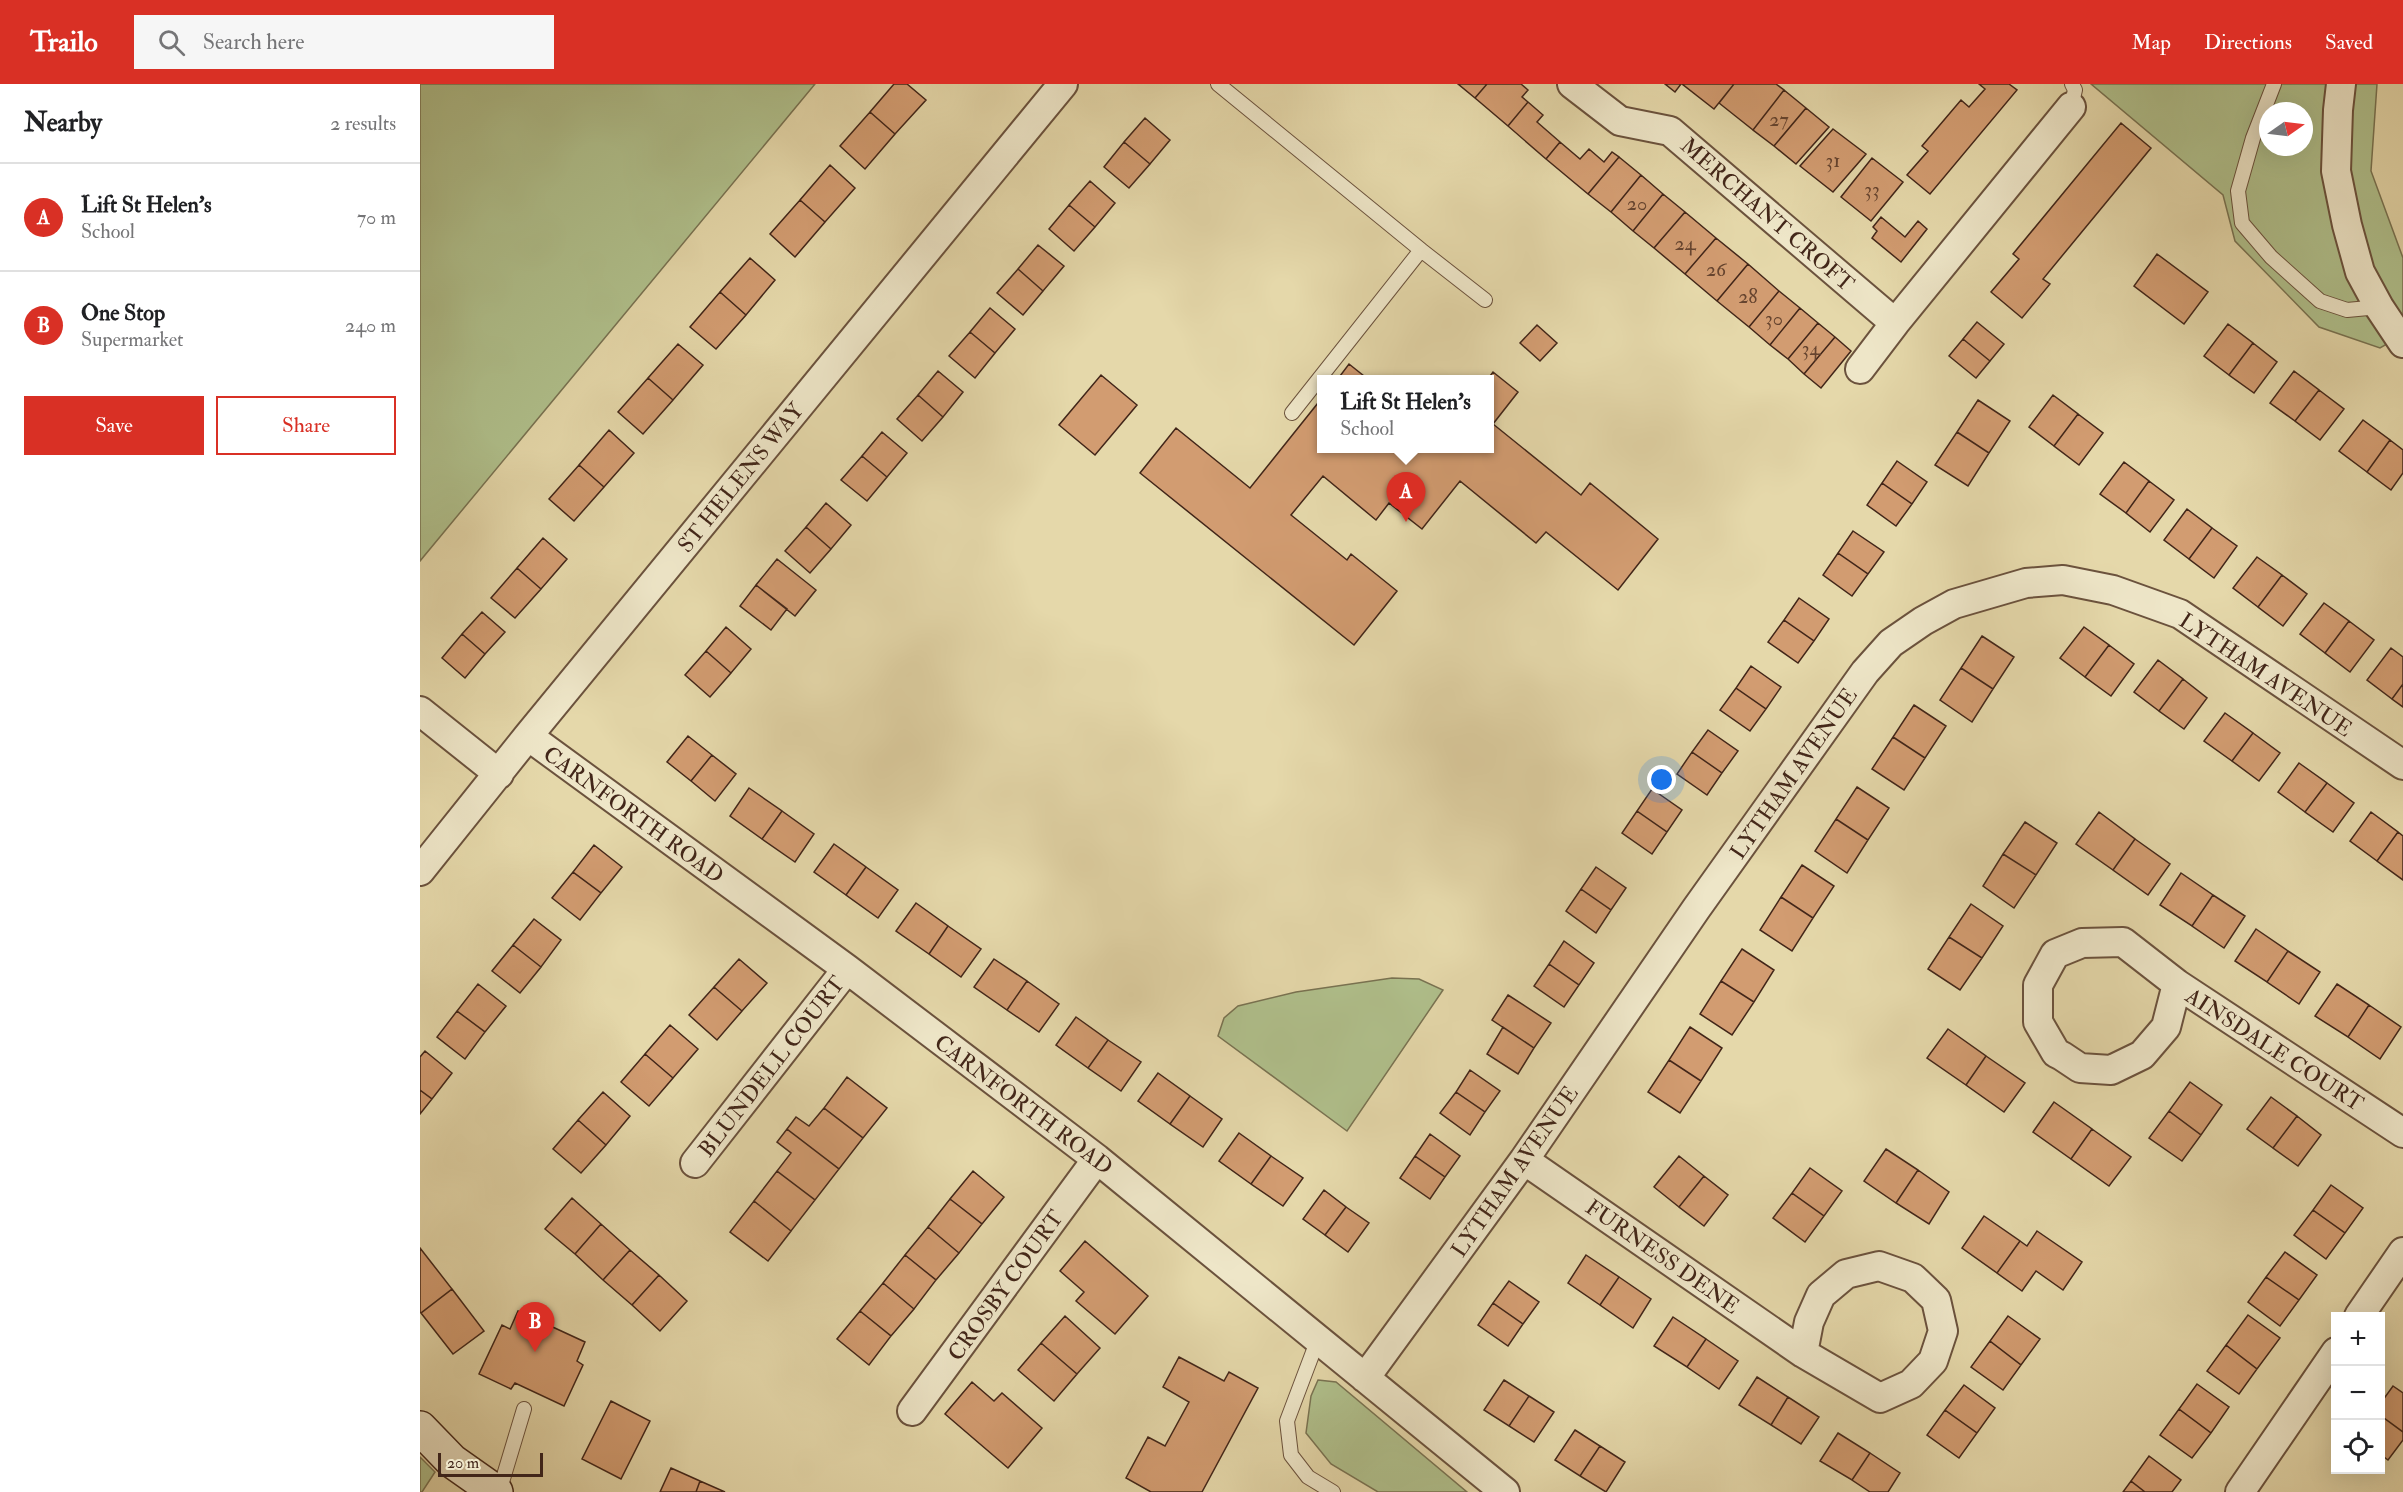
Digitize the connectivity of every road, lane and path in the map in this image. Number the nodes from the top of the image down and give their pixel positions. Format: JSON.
{"nodes":[{"id":1,"x":1063,"y":84,"type":"edge"},
{"id":2,"x":1218,"y":84,"type":"edge"},
{"id":3,"x":1572,"y":84,"type":"edge"},
{"id":4,"x":2274,"y":84,"type":"edge"},
{"id":5,"x":2341,"y":84,"type":"edge"},
{"id":6,"x":2072,"y":96,"type":"edge"},
{"id":7,"x":1421,"y":250,"type":"junction"},
{"id":8,"x":1485,"y":300,"type":"dead end"},
{"id":9,"x":2379,"y":307,"type":"junction"},
{"id":10,"x":1895,"y":323,"type":"junction"},
{"id":11,"x":2403,"y":343,"type":"edge"},
{"id":12,"x":1860,"y":369,"type":"dead end"},
{"id":13,"x":1322,"y":375,"type":"edge"},
{"id":14,"x":1317,"y":381,"type":"edge"},
{"id":15,"x":1292,"y":413,"type":"dead end"},
{"id":16,"x":420,"y":711,"type":"edge"},
{"id":17,"x":528,"y":736,"type":"junction"},
{"id":18,"x":2403,"y":765,"type":"edge"},
{"id":19,"x":499,"y":774,"type":"junction"},
{"id":20,"x":420,"y":871,"type":"edge"},
{"id":21,"x":847,"y":969,"type":"junction"},
{"id":22,"x":2177,"y":984,"type":"junction"},
{"id":23,"x":2403,"y":1133,"type":"edge"},
{"id":24,"x":1097,"y":1159,"type":"junction"},
{"id":25,"x":1524,"y":1160,"type":"junction"},
{"id":26,"x":695,"y":1162,"type":"dead end"},
{"id":27,"x":2403,"y":1252,"type":"edge"},
{"id":28,"x":2362,"y":1312,"type":"edge"},
{"id":29,"x":1318,"y":1339,"type":"junction"},
{"id":30,"x":1803,"y":1353,"type":"junction"},
{"id":31,"x":2331,"y":1359,"type":"edge"},
{"id":32,"x":1365,"y":1378,"type":"junction"},
{"id":33,"x":524,"y":1409,"type":"dead end"},
{"id":34,"x":912,"y":1412,"type":"dead end"},
{"id":35,"x":420,"y":1428,"type":"edge"},
{"id":36,"x":498,"y":1492,"type":"edge"},
{"id":37,"x":1333,"y":1492,"type":"edge"},
{"id":38,"x":1505,"y":1492,"type":"edge"},
{"id":39,"x":2240,"y":1492,"type":"edge"}],
"edges":[{"from":1,"to":17,"type":"street","name":"ST HELENS WAY"},
{"from":2,"to":7,"type":"lane"},
{"from":3,"to":10,"type":"street","name":"MERCHANT CROFT"},
{"from":4,"to":9,"type":"lane"},
{"from":5,"to":9,"type":"street"},
{"from":6,"to":10,"type":"street"},
{"from":7,"to":8,"type":"lane"},
{"from":7,"to":13,"type":"lane"},
{"from":9,"to":11,"type":"street"},
{"from":10,"to":12,"type":"street"},
{"from":14,"to":15,"type":"lane"},
{"from":16,"to":19,"type":"street"},
{"from":17,"to":19,"type":"street","name":"ST HELENS WAY"},
{"from":17,"to":21,"type":"street","name":"CARNFORTH ROAD"},
{"from":18,"to":25,"type":"street","name":"LYTHAM AVENUE"},
{"from":19,"to":20,"type":"street","name":"ST HELENS WAY"},
{"from":21,"to":24,"type":"street","name":"CARNFORTH ROAD"},
{"from":21,"to":26,"type":"street","name":"BLUNDELL COURT"},
{"from":22,"to":22,"type":"street","name":"AINSDALE COURT"},
{"from":22,"to":23,"type":"street","name":"AINSDALE COURT"},
{"from":24,"to":29,"type":"street","name":"CARNFORTH ROAD"},
{"from":24,"to":34,"type":"street","name":"CROSBY COURT"},
{"from":25,"to":30,"type":"street","name":"FURNESS DENE"},
{"from":25,"to":32,"type":"street","name":"LYTHAM AVENUE"},
{"from":27,"to":28,"type":"street"},
{"from":29,"to":32,"type":"street","name":"CARNFORTH ROAD"},
{"from":29,"to":37,"type":"lane"},
{"from":30,"to":30,"type":"street","name":"FURNESS DENE"},
{"from":31,"to":39,"type":"street"},
{"from":32,"to":38,"type":"street","name":"CARNFORTH ROAD"},
{"from":33,"to":36,"type":"lane"},
{"from":35,"to":36,"type":"street"}]}
